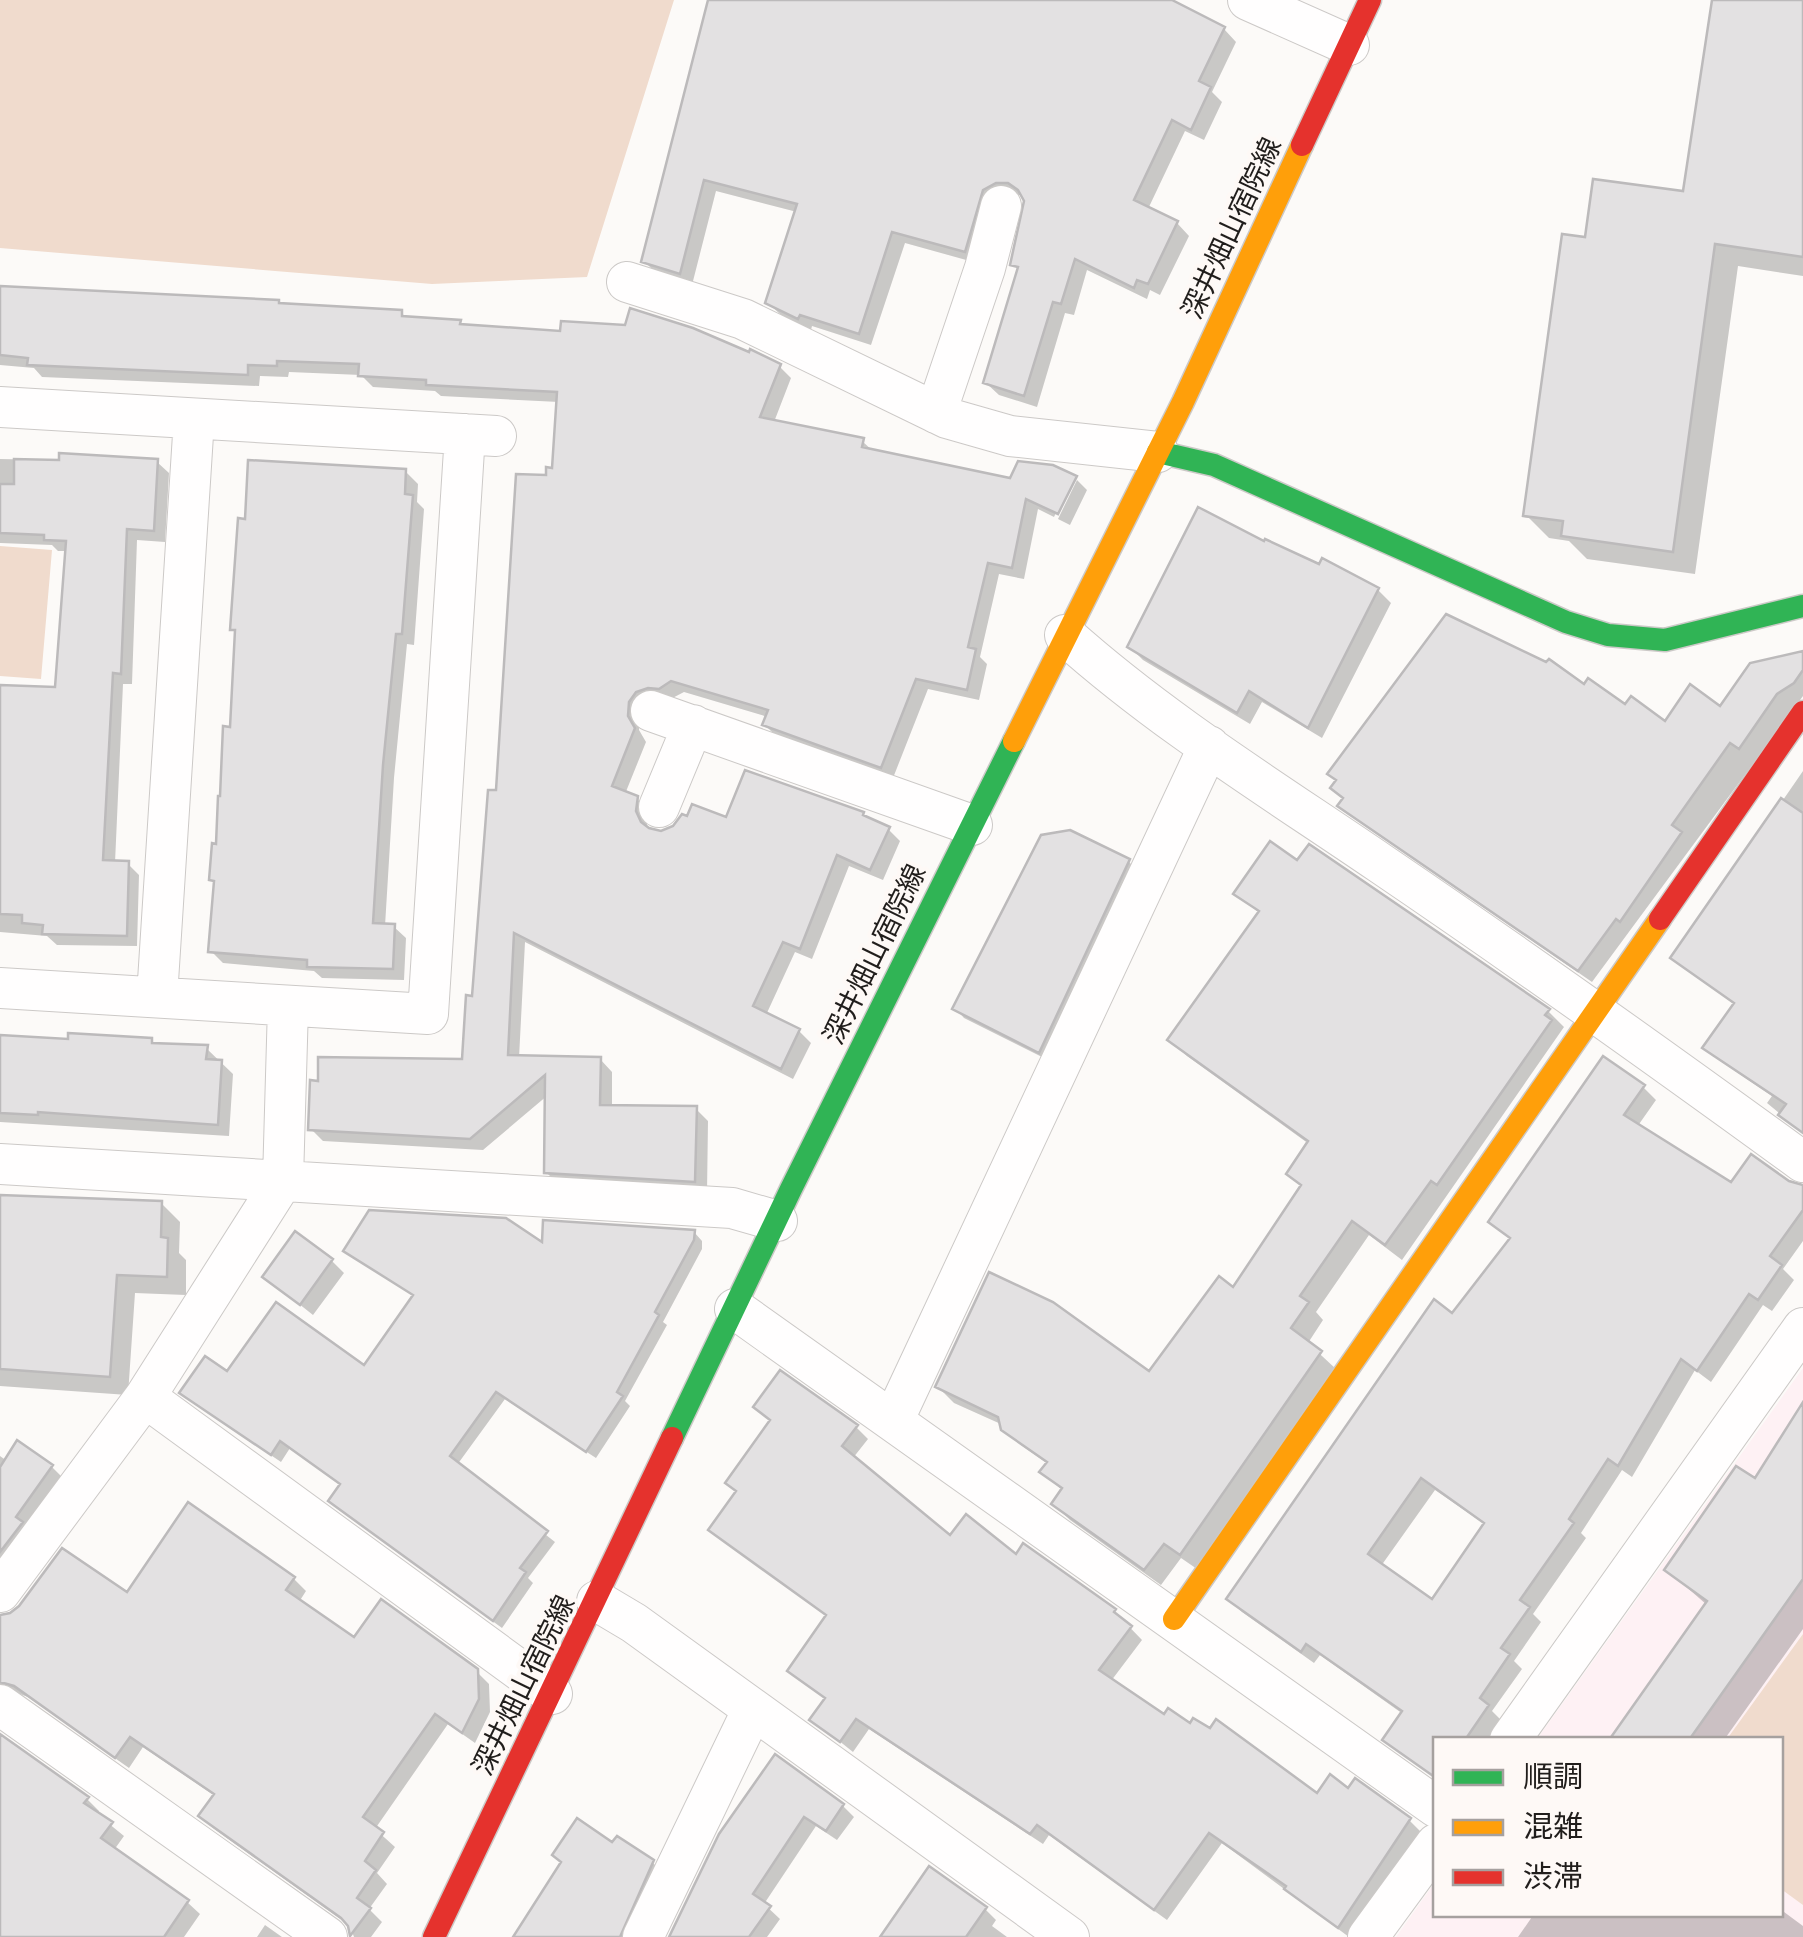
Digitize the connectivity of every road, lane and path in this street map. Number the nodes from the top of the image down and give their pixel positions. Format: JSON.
{"nodes":[{"id":1,"x":1248,"y":0,"type":"edge"},
{"id":2,"x":1370,"y":0,"type":"edge"},
{"id":3,"x":1349,"y":45,"type":"junction"},
{"id":4,"x":1001,"y":206,"type":"dead end"},
{"id":5,"x":627,"y":282,"type":"dead end"},
{"id":6,"x":0,"y":408,"type":"edge"},
{"id":7,"x":936,"y":413,"type":"junction"},
{"id":8,"x":194,"y":419,"type":"junction"},
{"id":9,"x":1158,"y":452,"type":"junction"},
{"id":10,"x":1803,"y":606,"type":"edge"},
{"id":11,"x":1065,"y":635,"type":"junction"},
{"id":12,"x":652,"y":711,"type":"dead end"},
{"id":13,"x":1803,"y":712,"type":"edge"},
{"id":14,"x":693,"y":726,"type":"junction"},
{"id":15,"x":1210,"y":746,"type":"junction"},
{"id":16,"x":658,"y":806,"type":"dead end"},
{"id":17,"x":972,"y":825,"type":"junction"},
{"id":18,"x":0,"y":988,"type":"edge"},
{"id":19,"x":157,"y":997,"type":"junction"},
{"id":20,"x":288,"y":1006,"type":"junction"},
{"id":21,"x":1598,"y":1012,"type":"junction"},
{"id":22,"x":1803,"y":1162,"type":"edge"},
{"id":23,"x":0,"y":1164,"type":"edge"},
{"id":24,"x":283,"y":1180,"type":"junction"},
{"id":25,"x":777,"y":1221,"type":"junction"},
{"id":26,"x":735,"y":1308,"type":"junction"},
{"id":27,"x":1803,"y":1328,"type":"edge"},
{"id":28,"x":145,"y":1397,"type":"junction"},
{"id":29,"x":893,"y":1421,"type":"junction"},
{"id":30,"x":0,"y":1592,"type":"edge"},
{"id":31,"x":596,"y":1601,"type":"junction"},
{"id":32,"x":1174,"y":1619,"type":"junction"},
{"id":33,"x":552,"y":1694,"type":"junction"},
{"id":34,"x":0,"y":1705,"type":"edge"},
{"id":35,"x":753,"y":1709,"type":"junction"},
{"id":36,"x":1512,"y":1737,"type":"edge"},
{"id":37,"x":1433,"y":1806,"type":"edge"},
{"id":38,"x":1433,"y":1848,"type":"edge"},
{"id":39,"x":1018,"y":1922,"type":"edge"},
{"id":40,"x":327,"y":1937,"type":"edge"},
{"id":41,"x":434,"y":1937,"type":"edge"},
{"id":42,"x":643,"y":1937,"type":"edge"},
{"id":43,"x":1069,"y":1937,"type":"edge"},
{"id":44,"x":1368,"y":1937,"type":"edge"}],
"edges":[{"from":1,"to":3,"type":"street"},
{"from":2,"to":3,"type":"main road","name":"深井畑山宿院線"},
{"from":3,"to":9,"type":"main road","name":"深井畑山宿院線"},
{"from":4,"to":7,"type":"street"},
{"from":5,"to":7,"type":"street"},
{"from":6,"to":8,"type":"street"},
{"from":7,"to":9,"type":"street"},
{"from":8,"to":19,"type":"street"},
{"from":8,"to":20,"type":"street"},
{"from":9,"to":10,"type":"main road"},
{"from":9,"to":11,"type":"main road","name":"深井畑山宿院線"},
{"from":11,"to":15,"type":"street"},
{"from":11,"to":17,"type":"main road","name":"深井畑山宿院線"},
{"from":12,"to":14,"type":"street"},
{"from":13,"to":21,"type":"main road"},
{"from":14,"to":16,"type":"street"},
{"from":14,"to":17,"type":"street"},
{"from":15,"to":21,"type":"street"},
{"from":15,"to":29,"type":"street"},
{"from":17,"to":25,"type":"main road","name":"深井畑山宿院線"},
{"from":18,"to":19,"type":"street"},
{"from":19,"to":20,"type":"street"},
{"from":20,"to":24,"type":"street"},
{"from":21,"to":22,"type":"street"},
{"from":21,"to":32,"type":"main road"},
{"from":23,"to":24,"type":"street"},
{"from":24,"to":25,"type":"street"},
{"from":24,"to":28,"type":"street"},
{"from":25,"to":26,"type":"main road","name":"深井畑山宿院線"},
{"from":26,"to":29,"type":"street"},
{"from":26,"to":31,"type":"main road","name":"深井畑山宿院線"},
{"from":27,"to":36,"type":"street"},
{"from":28,"to":30,"type":"street"},
{"from":28,"to":33,"type":"street"},
{"from":29,"to":32,"type":"street"},
{"from":31,"to":33,"type":"main road","name":"深井畑山宿院線"},
{"from":31,"to":35,"type":"street"},
{"from":32,"to":37,"type":"street"},
{"from":33,"to":41,"type":"main road","name":"深井畑山宿院線"},
{"from":34,"to":40,"type":"street"},
{"from":35,"to":39,"type":"street"},
{"from":35,"to":42,"type":"street"},
{"from":38,"to":44,"type":"street"},
{"from":39,"to":43,"type":"street"}]}
